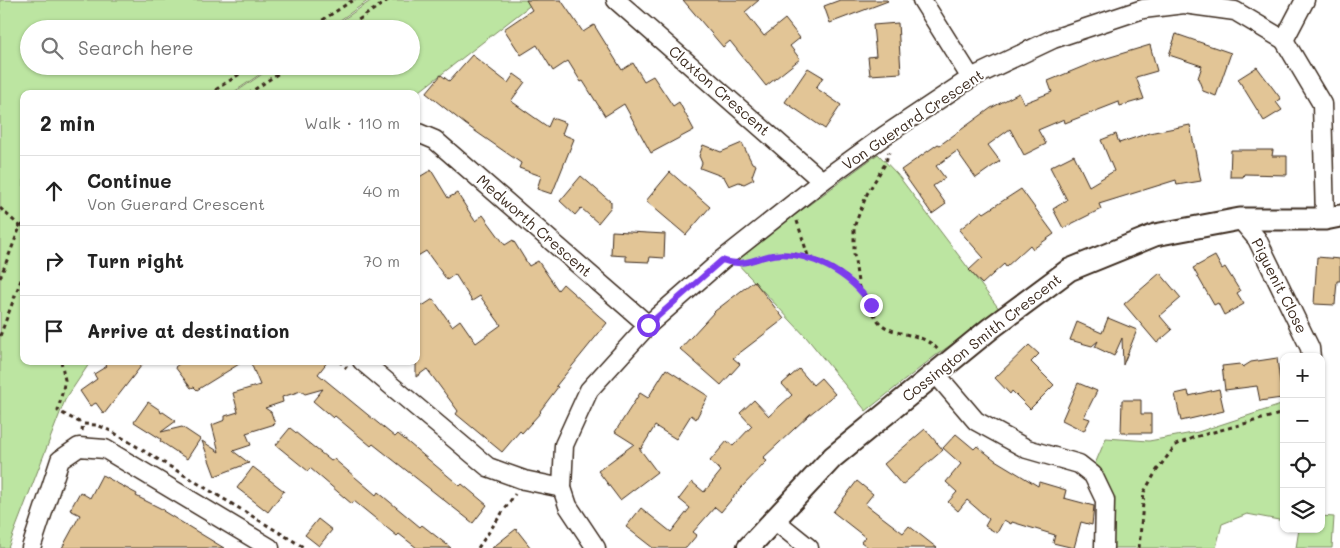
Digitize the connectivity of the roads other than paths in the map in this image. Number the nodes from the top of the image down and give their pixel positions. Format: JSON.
{"nodes":[{"id":1,"x":616,"y":0,"type":"edge"},
{"id":2,"x":922,"y":0,"type":"edge"},
{"id":3,"x":1305,"y":0,"type":"edge"},
{"id":4,"x":1142,"y":4,"type":"edge"},
{"id":5,"x":1284,"y":40,"type":"junction"},
{"id":6,"x":970,"y":78,"type":"junction"},
{"id":7,"x":420,"y":134,"type":"edge"},
{"id":8,"x":822,"y":181,"type":"junction"},
{"id":9,"x":1240,"y":219,"type":"junction"},
{"id":10,"x":1335,"y":219,"type":"edge"},
{"id":11,"x":648,"y":325,"type":"junction"},
{"id":12,"x":1311,"y":353,"type":"edge"},
{"id":13,"x":367,"y":365,"type":"edge"},
{"id":14,"x":936,"y":374,"type":"junction"},
{"id":15,"x":562,"y":488,"type":"junction"},
{"id":16,"x":773,"y":519,"type":"junction"},
{"id":17,"x":31,"y":548,"type":"edge"},
{"id":18,"x":270,"y":548,"type":"edge"},
{"id":19,"x":596,"y":548,"type":"edge"},
{"id":20,"x":748,"y":548,"type":"edge"},
{"id":21,"x":809,"y":548,"type":"edge"},
{"id":22,"x":1104,"y":548,"type":"edge"}],
"edges":[{"from":1,"to":8,"type":"street","name":"Claxton Crescent"},
{"from":2,"to":6,"type":"street"},
{"from":3,"to":5,"type":"street"},
{"from":4,"to":5,"type":"street","name":"Von Guerard Crescent"},
{"from":4,"to":6,"type":"street","name":"Von Guerard Crescent"},
{"from":5,"to":10,"type":"street","name":"Von Guerard Crescent"},
{"from":6,"to":8,"type":"street","name":"Von Guerard Crescent"},
{"from":7,"to":11,"type":"street","name":"Medworth Crescent"},
{"from":8,"to":11,"type":"street","name":"Von Guerard Crescent"},
{"from":9,"to":10,"type":"street","name":"Cossington Smith Crescent"},
{"from":9,"to":12,"type":"street","name":"Piguenit Close"},
{"from":9,"to":14,"type":"street","name":"Cossington Smith Crescent"},
{"from":11,"to":15,"type":"street","name":"Von Guerard Crescent"},
{"from":13,"to":15,"type":"street"},
{"from":14,"to":16,"type":"street","name":"Cossington Smith Crescent"},
{"from":14,"to":22,"type":"street"},
{"from":15,"to":19,"type":"street","name":"Von Guerard Crescent"},
{"from":16,"to":20,"type":"street","name":"Cossington Smith Crescent"},
{"from":16,"to":21,"type":"street"},
{"from":17,"to":18,"type":"street"}]}
